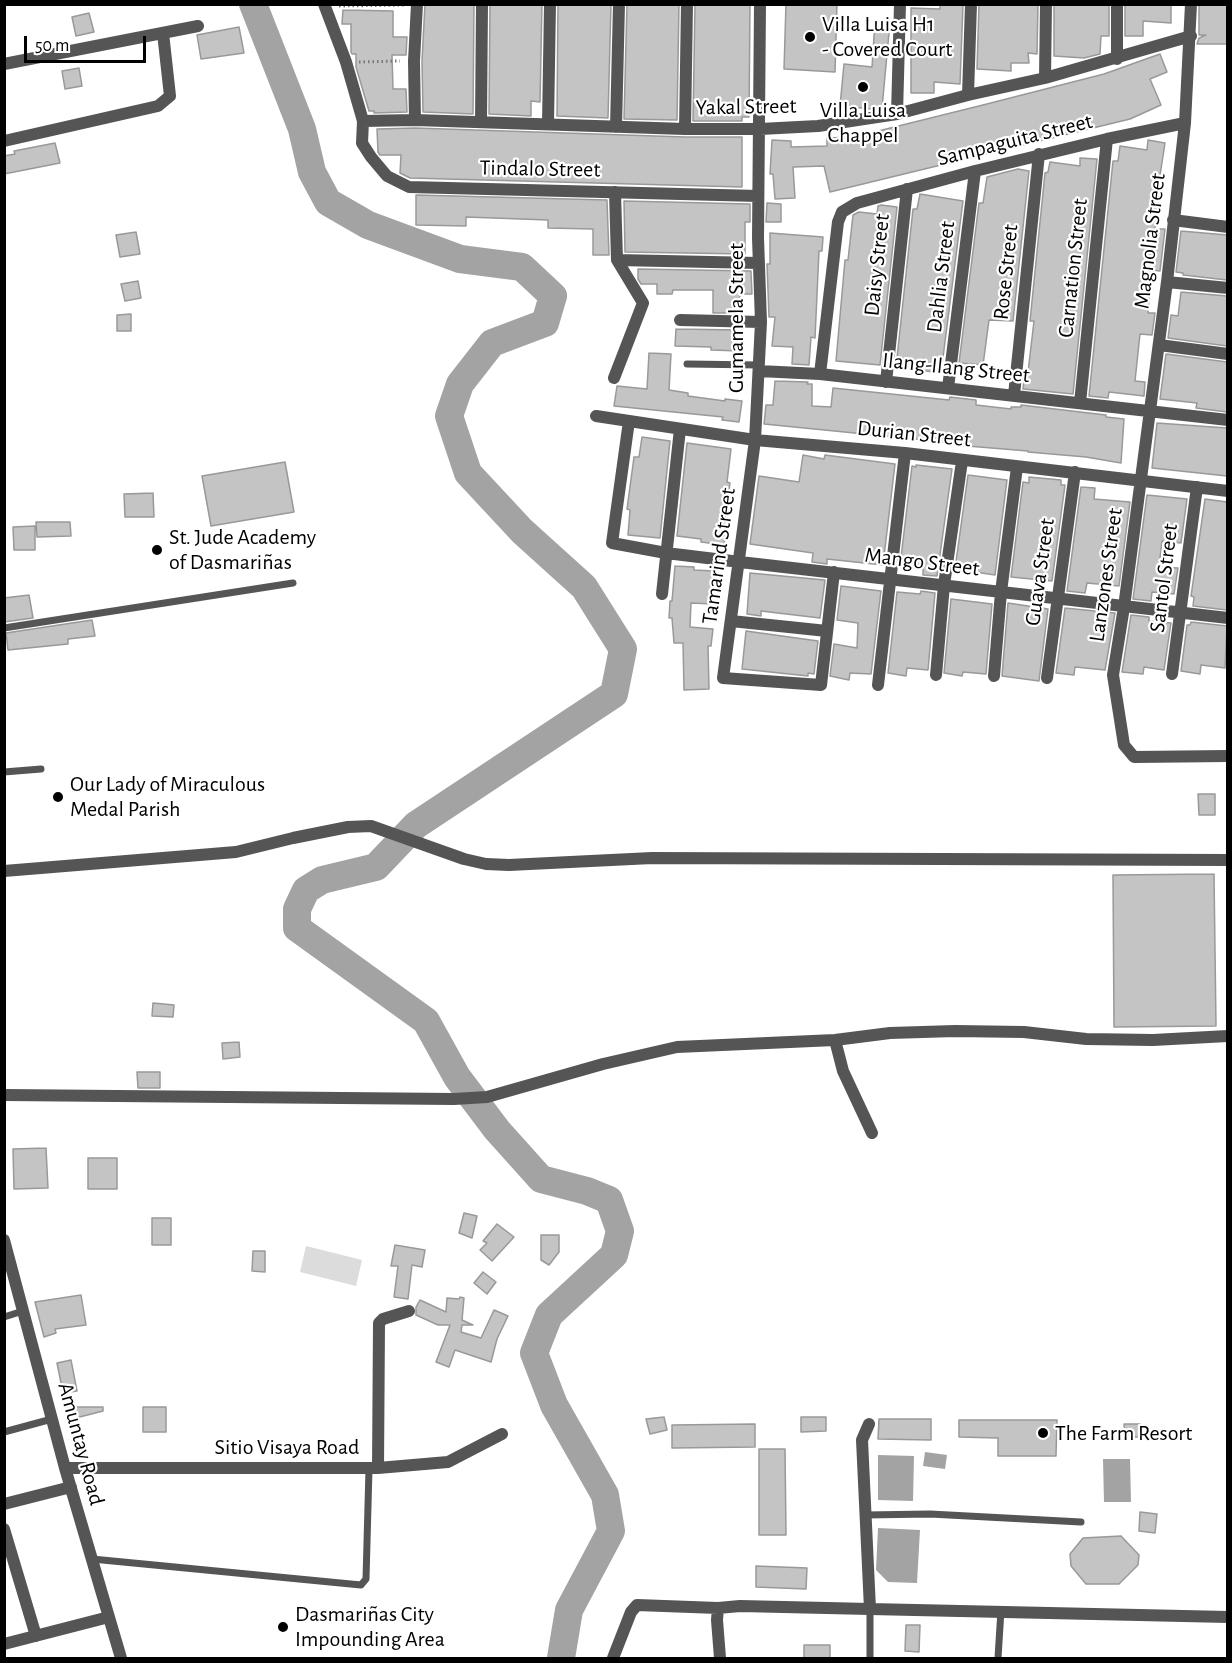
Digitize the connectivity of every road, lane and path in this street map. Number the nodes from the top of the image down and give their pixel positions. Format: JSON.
{"nodes":[{"id":1,"x":482,"y":4,"type":"edge"},
{"id":2,"x":550,"y":4,"type":"edge"},
{"id":3,"x":619,"y":4,"type":"edge"},
{"id":4,"x":687,"y":4,"type":"edge"},
{"id":5,"x":760,"y":4,"type":"edge"},
{"id":6,"x":900,"y":4,"type":"edge"},
{"id":7,"x":971,"y":4,"type":"edge"},
{"id":8,"x":1046,"y":4,"type":"edge"},
{"id":9,"x":1117,"y":4,"type":"edge"},
{"id":10,"x":1191,"y":4,"type":"edge"},
{"id":11,"x":325,"y":5,"type":"edge"},
{"id":12,"x":417,"y":5,"type":"edge"},
{"id":13,"x":198,"y":26,"type":"dead end"},
{"id":14,"x":163,"y":33,"type":"junction"},
{"id":15,"x":1191,"y":36,"type":"junction"},
{"id":16,"x":1117,"y":59,"type":"junction"},
{"id":17,"x":414,"y":61,"type":"junction"},
{"id":18,"x":346,"y":62,"type":"junction"},
{"id":19,"x":4,"y":64,"type":"edge"},
{"id":20,"x":1045,"y":78,"type":"junction"},
{"id":21,"x":968,"y":95,"type":"junction"},
{"id":22,"x":897,"y":114,"type":"junction"},
{"id":23,"x":415,"y":120,"type":"junction"},
{"id":24,"x":363,"y":121,"type":"junction"},
{"id":25,"x":481,"y":122,"type":"junction"},
{"id":26,"x":1185,"y":123,"type":"junction"},
{"id":27,"x":548,"y":124,"type":"junction"},
{"id":28,"x":616,"y":127,"type":"junction"},
{"id":29,"x":685,"y":129,"type":"junction"},
{"id":30,"x":760,"y":129,"type":"junction"},
{"id":31,"x":1107,"y":138,"type":"junction"},
{"id":32,"x":4,"y":141,"type":"edge"},
{"id":33,"x":1039,"y":154,"type":"junction"},
{"id":34,"x":975,"y":171,"type":"junction"},
{"id":35,"x":907,"y":189,"type":"junction"},
{"id":36,"x":615,"y":192,"type":"junction"},
{"id":37,"x":758,"y":196,"type":"junction"},
{"id":38,"x":1173,"y":220,"type":"junction"},
{"id":39,"x":1227,"y":227,"type":"edge"},
{"id":40,"x":617,"y":260,"type":"junction"},
{"id":41,"x":758,"y":263,"type":"junction"},
{"id":42,"x":1167,"y":282,"type":"junction"},
{"id":43,"x":1227,"y":288,"type":"edge"},
{"id":44,"x":681,"y":320,"type":"dead end"},
{"id":45,"x":761,"y":322,"type":"junction"},
{"id":46,"x":1159,"y":345,"type":"junction"},
{"id":47,"x":1227,"y":354,"type":"edge"},
{"id":48,"x":687,"y":364,"type":"dead end"},
{"id":49,"x":759,"y":368,"type":"junction"},
{"id":50,"x":820,"y":374,"type":"junction"},
{"id":51,"x":614,"y":378,"type":"dead end"},
{"id":52,"x":886,"y":382,"type":"junction"},
{"id":53,"x":948,"y":388,"type":"junction"},
{"id":54,"x":1014,"y":395,"type":"junction"},
{"id":55,"x":1080,"y":403,"type":"junction"},
{"id":56,"x":1149,"y":410,"type":"junction"},
{"id":57,"x":596,"y":416,"type":"dead end"},
{"id":58,"x":1227,"y":420,"type":"edge"},
{"id":59,"x":629,"y":421,"type":"junction"},
{"id":60,"x":680,"y":429,"type":"junction"},
{"id":61,"x":755,"y":440,"type":"junction"},
{"id":62,"x":905,"y":453,"type":"junction"},
{"id":63,"x":962,"y":460,"type":"junction"},
{"id":64,"x":1017,"y":467,"type":"junction"},
{"id":65,"x":1075,"y":472,"type":"junction"},
{"id":66,"x":1140,"y":481,"type":"junction"},
{"id":67,"x":1197,"y":487,"type":"junction"},
{"id":68,"x":1227,"y":490,"type":"edge"},
{"id":69,"x":666,"y":553,"type":"junction"},
{"id":70,"x":740,"y":562,"type":"junction"},
{"id":71,"x":834,"y":573,"type":"junction"},
{"id":72,"x":890,"y":579,"type":"junction"},
{"id":73,"x":293,"y":583,"type":"dead end"},
{"id":74,"x":944,"y":585,"type":"junction"},
{"id":75,"x":1001,"y":592,"type":"junction"},
{"id":76,"x":662,"y":594,"type":"dead end"},
{"id":77,"x":1057,"y":599,"type":"junction"},
{"id":78,"x":1124,"y":607,"type":"junction"},
{"id":79,"x":1181,"y":613,"type":"junction"},
{"id":80,"x":1227,"y":618,"type":"edge"},
{"id":81,"x":731,"y":621,"type":"junction"},
{"id":82,"x":4,"y":628,"type":"edge"},
{"id":83,"x":827,"y":631,"type":"junction"},
{"id":84,"x":1172,"y":674,"type":"dead end"},
{"id":85,"x":936,"y":675,"type":"dead end"},
{"id":86,"x":994,"y":676,"type":"dead end"},
{"id":87,"x":1047,"y":678,"type":"dead end"},
{"id":88,"x":878,"y":685,"type":"dead end"},
{"id":89,"x":1227,"y":756,"type":"edge"},
{"id":90,"x":42,"y":769,"type":"dead end"},
{"id":91,"x":4,"y":772,"type":"edge"},
{"id":92,"x":1227,"y":860,"type":"edge"},
{"id":93,"x":4,"y":871,"type":"edge"},
{"id":94,"x":1227,"y":1036,"type":"edge"},
{"id":95,"x":835,"y":1040,"type":"junction"},
{"id":96,"x":4,"y":1095,"type":"edge"},
{"id":97,"x":872,"y":1133,"type":"dead end"},
{"id":98,"x":4,"y":1240,"type":"edge"},
{"id":99,"x":23,"y":1311,"type":"junction"},
{"id":100,"x":409,"y":1311,"type":"dead end"},
{"id":101,"x":4,"y":1317,"type":"edge"},
{"id":102,"x":52,"y":1419,"type":"junction"},
{"id":103,"x":868,"y":1424,"type":"dead end"},
{"id":104,"x":4,"y":1432,"type":"edge"},
{"id":105,"x":502,"y":1434,"type":"dead end"},
{"id":106,"x":65,"y":1468,"type":"junction"},
{"id":107,"x":373,"y":1468,"type":"junction"},
{"id":108,"x":70,"y":1486,"type":"junction"},
{"id":109,"x":4,"y":1504,"type":"edge"},
{"id":110,"x":865,"y":1515,"type":"junction"},
{"id":111,"x":1081,"y":1522,"type":"dead end"},
{"id":112,"x":4,"y":1529,"type":"edge"},
{"id":113,"x":92,"y":1560,"type":"junction"},
{"id":114,"x":718,"y":1608,"type":"junction"},
{"id":115,"x":870,"y":1609,"type":"junction"},
{"id":116,"x":1001,"y":1611,"type":"junction"},
{"id":117,"x":109,"y":1617,"type":"junction"},
{"id":118,"x":1227,"y":1617,"type":"edge"},
{"id":119,"x":36,"y":1636,"type":"junction"},
{"id":120,"x":4,"y":1644,"type":"edge"},
{"id":121,"x":121,"y":1659,"type":"edge"},
{"id":122,"x":613,"y":1659,"type":"edge"},
{"id":123,"x":720,"y":1659,"type":"edge"},
{"id":124,"x":870,"y":1659,"type":"edge"},
{"id":125,"x":998,"y":1659,"type":"edge"}],
"edges":[{"from":1,"to":25,"type":"street"},
{"from":2,"to":27,"type":"street"},
{"from":3,"to":28,"type":"street"},
{"from":4,"to":29,"type":"street"},
{"from":5,"to":30,"type":"street","name":"Gumamela Street"},
{"from":6,"to":22,"type":"street"},
{"from":7,"to":21,"type":"street"},
{"from":8,"to":20,"type":"street"},
{"from":9,"to":16,"type":"street"},
{"from":10,"to":15,"type":"street","name":"Magnolia Street"},
{"from":11,"to":12,"type":"path"},
{"from":11,"to":18,"type":"street","name":"Tindalo Street"},
{"from":12,"to":17,"type":"street"},
{"from":13,"to":14,"type":"street"},
{"from":14,"to":19,"type":"street"},
{"from":14,"to":32,"type":"street"},
{"from":15,"to":16,"type":"street","name":"Yakal Street"},
{"from":15,"to":26,"type":"street","name":"Magnolia Street"},
{"from":16,"to":20,"type":"street","name":"Yakal Street"},
{"from":17,"to":18,"type":"path"},
{"from":17,"to":23,"type":"street"},
{"from":18,"to":24,"type":"street","name":"Tindalo Street"},
{"from":20,"to":21,"type":"street","name":"Yakal Street"},
{"from":21,"to":22,"type":"street","name":"Yakal Street"},
{"from":22,"to":30,"type":"street","name":"Yakal Street"},
{"from":23,"to":24,"type":"street","name":"Yakal Street"},
{"from":23,"to":25,"type":"street","name":"Yakal Street"},
{"from":24,"to":36,"type":"street","name":"Tindalo Street"},
{"from":25,"to":27,"type":"street","name":"Yakal Street"},
{"from":26,"to":31,"type":"street","name":"Sampaguita Street"},
{"from":26,"to":38,"type":"street","name":"Magnolia Street"},
{"from":27,"to":28,"type":"street","name":"Yakal Street"},
{"from":28,"to":29,"type":"street","name":"Yakal Street"},
{"from":29,"to":30,"type":"street","name":"Yakal Street"},
{"from":30,"to":37,"type":"street","name":"Gumamela Street"},
{"from":31,"to":33,"type":"street","name":"Sampaguita Street"},
{"from":31,"to":55,"type":"street","name":"Carnation Street"},
{"from":33,"to":34,"type":"street","name":"Sampaguita Street"},
{"from":33,"to":54,"type":"street","name":"Rose Street"},
{"from":34,"to":35,"type":"street","name":"Sampaguita Street"},
{"from":34,"to":53,"type":"street","name":"Dahlia Street"},
{"from":35,"to":50,"type":"street","name":"Sampaguita Street"},
{"from":35,"to":52,"type":"street","name":"Daisy Street"},
{"from":36,"to":37,"type":"street","name":"Tindalo Street"},
{"from":36,"to":40,"type":"street"},
{"from":37,"to":41,"type":"street","name":"Gumamela Street"},
{"from":38,"to":39,"type":"street"},
{"from":38,"to":42,"type":"street","name":"Magnolia Street"},
{"from":40,"to":41,"type":"street"},
{"from":40,"to":51,"type":"street"},
{"from":41,"to":45,"type":"street","name":"Gumamela Street"},
{"from":42,"to":43,"type":"street"},
{"from":42,"to":46,"type":"street","name":"Magnolia Street"},
{"from":44,"to":45,"type":"street"},
{"from":45,"to":49,"type":"street","name":"Gumamela Street"},
{"from":46,"to":47,"type":"street"},
{"from":46,"to":56,"type":"street","name":"Magnolia Street"},
{"from":48,"to":49,"type":"lane"},
{"from":49,"to":50,"type":"street","name":"Ilang-Ilang Street"},
{"from":49,"to":61,"type":"street","name":"Gumamela Street"},
{"from":50,"to":52,"type":"street","name":"Ilang-Ilang Street"},
{"from":52,"to":53,"type":"street","name":"Ilang-Ilang Street"},
{"from":53,"to":54,"type":"street","name":"Ilang-Ilang Street"},
{"from":54,"to":55,"type":"street","name":"Ilang-Ilang Street"},
{"from":55,"to":56,"type":"street","name":"Ilang-Ilang Street"},
{"from":56,"to":58,"type":"street","name":"Ilang-Ilang Street"},
{"from":56,"to":66,"type":"street","name":"Magnolia Street"},
{"from":57,"to":59,"type":"street","name":"Durian Street"},
{"from":59,"to":60,"type":"street","name":"Durian Street"},
{"from":59,"to":69,"type":"street","name":"Mango Street"},
{"from":60,"to":61,"type":"street","name":"Durian Street"},
{"from":60,"to":69,"type":"street"},
{"from":61,"to":62,"type":"street","name":"Durian Street"},
{"from":61,"to":70,"type":"street","name":"Tamarind Street"},
{"from":62,"to":63,"type":"street","name":"Durian Street"},
{"from":62,"to":72,"type":"street"},
{"from":63,"to":64,"type":"street","name":"Durian Street"},
{"from":63,"to":74,"type":"street"},
{"from":64,"to":65,"type":"street","name":"Durian Street"},
{"from":64,"to":75,"type":"street"},
{"from":65,"to":66,"type":"street","name":"Durian Street"},
{"from":65,"to":77,"type":"street","name":"Guava Street"},
{"from":66,"to":67,"type":"street","name":"Durian Street"},
{"from":66,"to":78,"type":"street","name":"Lanzones Street"},
{"from":67,"to":68,"type":"street","name":"Durian Street"},
{"from":67,"to":79,"type":"street","name":"Santol Street"},
{"from":69,"to":70,"type":"street","name":"Mango Street"},
{"from":69,"to":76,"type":"street"},
{"from":70,"to":71,"type":"street","name":"Mango Street"},
{"from":70,"to":81,"type":"street","name":"Tamarind Street"},
{"from":71,"to":72,"type":"street","name":"Mango Street"},
{"from":71,"to":83,"type":"street"},
{"from":72,"to":74,"type":"street","name":"Mango Street"},
{"from":72,"to":88,"type":"street"},
{"from":73,"to":82,"type":"lane"},
{"from":74,"to":75,"type":"street","name":"Mango Street"},
{"from":74,"to":85,"type":"street"},
{"from":75,"to":77,"type":"street","name":"Mango Street"},
{"from":75,"to":86,"type":"street"},
{"from":77,"to":78,"type":"street","name":"Mango Street"},
{"from":77,"to":87,"type":"street","name":"Guava Street"},
{"from":78,"to":79,"type":"street","name":"Mango Street"},
{"from":78,"to":89,"type":"street","name":"Lanzones Street"},
{"from":79,"to":80,"type":"street","name":"Mango Street"},
{"from":79,"to":84,"type":"street","name":"Santol Street"},
{"from":81,"to":83,"type":"street"},
{"from":81,"to":83,"type":"street","name":"Tamarind Street"},
{"from":90,"to":91,"type":"lane"},
{"from":92,"to":93,"type":"street"},
{"from":94,"to":95,"type":"street"},
{"from":95,"to":96,"type":"street"},
{"from":95,"to":97,"type":"street"},
{"from":98,"to":99,"type":"street","name":"Amuntay Road"},
{"from":99,"to":101,"type":"lane"},
{"from":99,"to":102,"type":"street","name":"Amuntay Road"},
{"from":100,"to":107,"type":"street"},
{"from":102,"to":104,"type":"lane"},
{"from":102,"to":106,"type":"street","name":"Amuntay Road"},
{"from":103,"to":110,"type":"street"},
{"from":105,"to":107,"type":"street","name":"Sitio Visaya Road"},
{"from":106,"to":107,"type":"street","name":"Sitio Visaya Road"},
{"from":106,"to":108,"type":"street","name":"Amuntay Road"},
{"from":107,"to":113,"type":"lane"},
{"from":108,"to":109,"type":"street"},
{"from":108,"to":113,"type":"street","name":"Amuntay Road"},
{"from":110,"to":111,"type":"lane"},
{"from":110,"to":115,"type":"street"},
{"from":112,"to":119,"type":"street"},
{"from":113,"to":117,"type":"street","name":"Amuntay Road"},
{"from":114,"to":115,"type":"street"},
{"from":114,"to":122,"type":"street"},
{"from":114,"to":123,"type":"street"},
{"from":115,"to":116,"type":"street"},
{"from":115,"to":124,"type":"lane"},
{"from":116,"to":118,"type":"street"},
{"from":116,"to":125,"type":"lane"},
{"from":117,"to":119,"type":"street"},
{"from":117,"to":121,"type":"street","name":"Amuntay Road"},
{"from":119,"to":120,"type":"street"}]}
